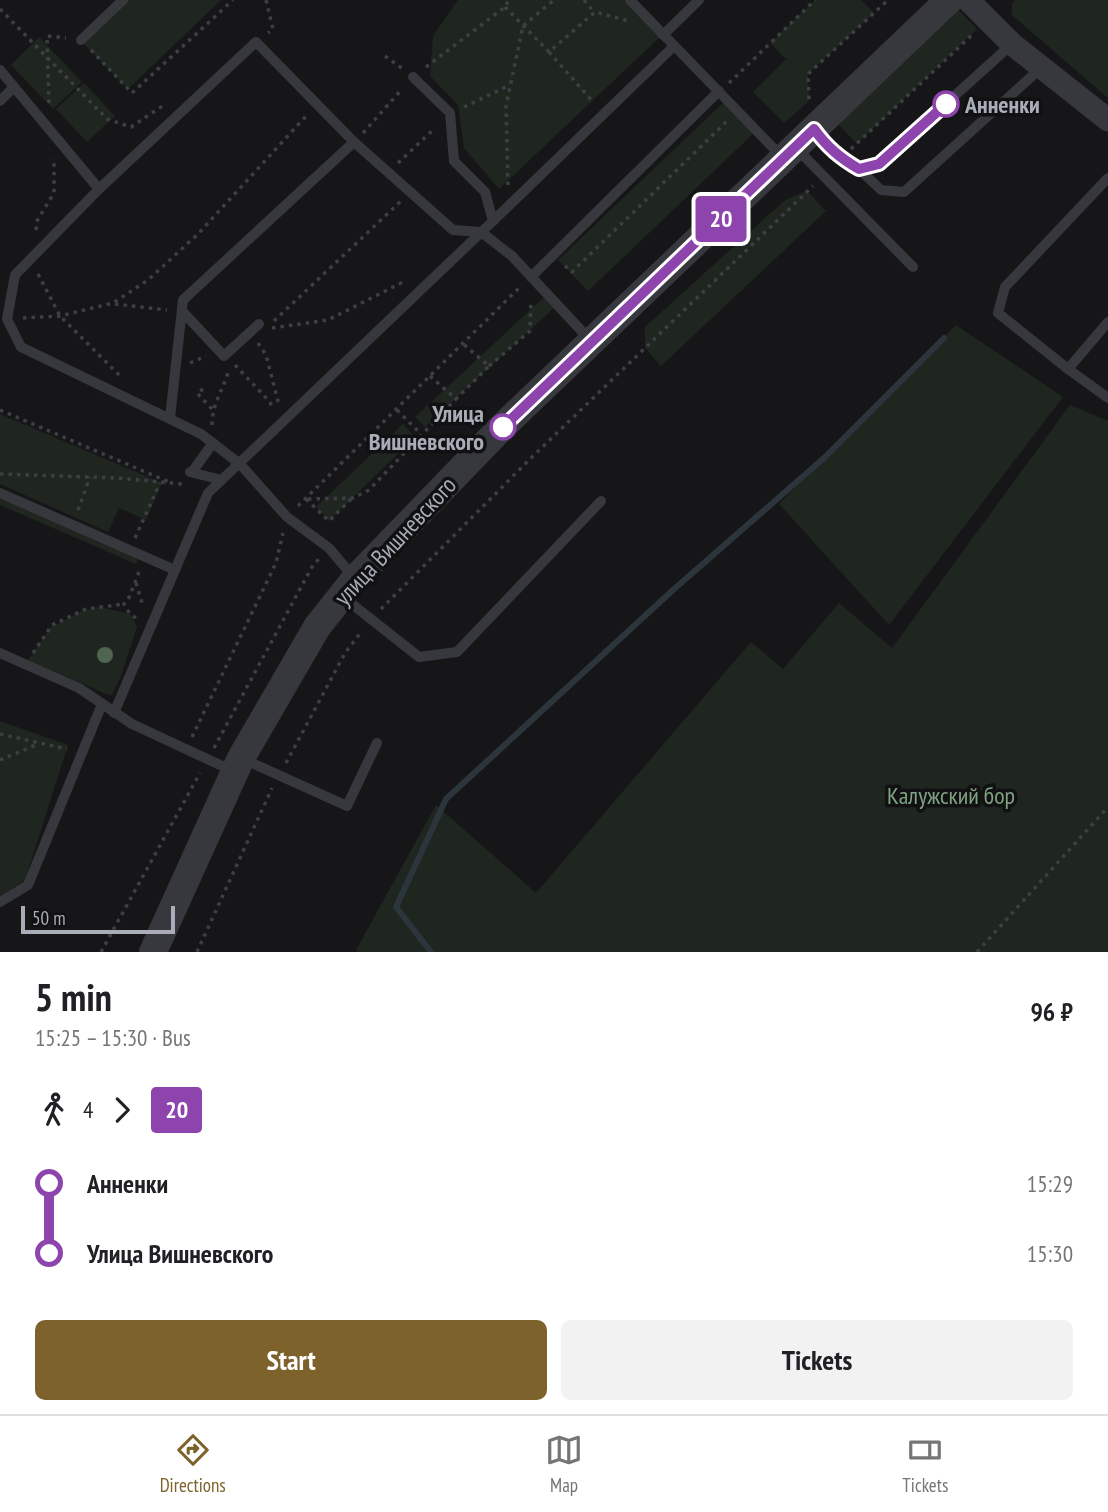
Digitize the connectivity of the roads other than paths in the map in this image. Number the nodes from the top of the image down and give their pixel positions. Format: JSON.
{"nodes":[{"id":1,"x":123,"y":0,"type":"edge"},
{"id":2,"x":630,"y":0,"type":"edge"},
{"id":3,"x":699,"y":0,"type":"edge"},
{"id":4,"x":949,"y":0,"type":"edge"},
{"id":5,"x":968,"y":0,"type":"edge"},
{"id":6,"x":661,"y":32,"type":"junction"},
{"id":7,"x":81,"y":40,"type":"road end"},
{"id":8,"x":1013,"y":44,"type":"junction"},
{"id":9,"x":673,"y":47,"type":"junction"},
{"id":10,"x":1042,"y":67,"type":"junction"},
{"id":11,"x":0,"y":70,"type":"edge"},
{"id":12,"x":413,"y":77,"type":"road end"},
{"id":13,"x":14,"y":87,"type":"junction"},
{"id":14,"x":719,"y":91,"type":"junction"},
{"id":15,"x":0,"y":101,"type":"edge"},
{"id":16,"x":1108,"y":120,"type":"edge"},
{"id":17,"x":354,"y":142,"type":"junction"},
{"id":18,"x":798,"y":145,"type":"junction"},
{"id":19,"x":859,"y":169,"type":"junction"},
{"id":20,"x":1108,"y":178,"type":"edge"},
{"id":21,"x":99,"y":189,"type":"junction"},
{"id":22,"x":493,"y":221,"type":"junction"},
{"id":23,"x":481,"y":232,"type":"junction"},
{"id":24,"x":913,"y":267,"type":"dead end"},
{"id":25,"x":531,"y":277,"type":"junction"},
{"id":26,"x":183,"y":312,"type":"junction"},
{"id":27,"x":1108,"y":323,"type":"edge"},
{"id":28,"x":255,"y":328,"type":"road end"},
{"id":29,"x":591,"y":342,"type":"junction"},
{"id":30,"x":1068,"y":369,"type":"junction"},
{"id":31,"x":1108,"y":398,"type":"edge"},
{"id":32,"x":170,"y":418,"type":"junction"},
{"id":33,"x":212,"y":443,"type":"junction"},
{"id":34,"x":240,"y":464,"type":"junction"},
{"id":35,"x":222,"y":480,"type":"junction"},
{"id":36,"x":0,"y":493,"type":"edge"},
{"id":37,"x":601,"y":501,"type":"dead end"},
{"id":38,"x":175,"y":570,"type":"junction"},
{"id":39,"x":348,"y":587,"type":"junction"},
{"id":40,"x":0,"y":653,"type":"edge"},
{"id":41,"x":102,"y":704,"type":"junction"},
{"id":42,"x":114,"y":713,"type":"junction"},
{"id":43,"x":377,"y":743,"type":"dead end"},
{"id":44,"x":238,"y":765,"type":"junction"},
{"id":45,"x":0,"y":902,"type":"edge"},
{"id":46,"x":153,"y":952,"type":"edge"}],
"edges":[{"from":1,"to":7,"type":"lane"},
{"from":2,"to":6,"type":"lane"},
{"from":3,"to":6,"type":"lane"},
{"from":4,"to":18,"type":"street","name":"улица Вишневского"},
{"from":5,"to":8,"type":"street"},
{"from":6,"to":9,"type":"lane"},
{"from":8,"to":10,"type":"street"},
{"from":8,"to":19,"type":"lane"},
{"from":9,"to":14,"type":"lane"},
{"from":9,"to":22,"type":"lane"},
{"from":10,"to":16,"type":"street"},
{"from":10,"to":19,"type":"lane"},
{"from":11,"to":13,"type":"lane"},
{"from":12,"to":22,"type":"lane"},
{"from":13,"to":15,"type":"lane"},
{"from":13,"to":21,"type":"lane"},
{"from":14,"to":18,"type":"lane"},
{"from":14,"to":25,"type":"lane"},
{"from":17,"to":21,"type":"lane"},
{"from":17,"to":23,"type":"lane"},
{"from":17,"to":26,"type":"lane"},
{"from":18,"to":19,"type":"lane"},
{"from":18,"to":24,"type":"lane"},
{"from":18,"to":29,"type":"street","name":"улица Вишневского"},
{"from":20,"to":30,"type":"lane"},
{"from":21,"to":32,"type":"lane"},
{"from":22,"to":23,"type":"lane"},
{"from":23,"to":25,"type":"lane"},
{"from":23,"to":34,"type":"lane"},
{"from":25,"to":29,"type":"lane"},
{"from":26,"to":28,"type":"lane"},
{"from":26,"to":32,"type":"lane"},
{"from":27,"to":30,"type":"lane"},
{"from":29,"to":39,"type":"street","name":"улица Вишневского"},
{"from":30,"to":31,"type":"lane"},
{"from":32,"to":33,"type":"lane"},
{"from":33,"to":34,"type":"lane"},
{"from":33,"to":35,"type":"lane"},
{"from":34,"to":35,"type":"lane"},
{"from":34,"to":39,"type":"lane"},
{"from":35,"to":38,"type":"lane"},
{"from":36,"to":38,"type":"lane"},
{"from":37,"to":39,"type":"lane"},
{"from":38,"to":42,"type":"lane"},
{"from":39,"to":44,"type":"street","name":"улица Вишневского"},
{"from":40,"to":41,"type":"lane"},
{"from":41,"to":42,"type":"lane"},
{"from":41,"to":45,"type":"lane"},
{"from":42,"to":44,"type":"lane"},
{"from":43,"to":44,"type":"lane"},
{"from":44,"to":46,"type":"street","name":"улица Вишневского"}]}
